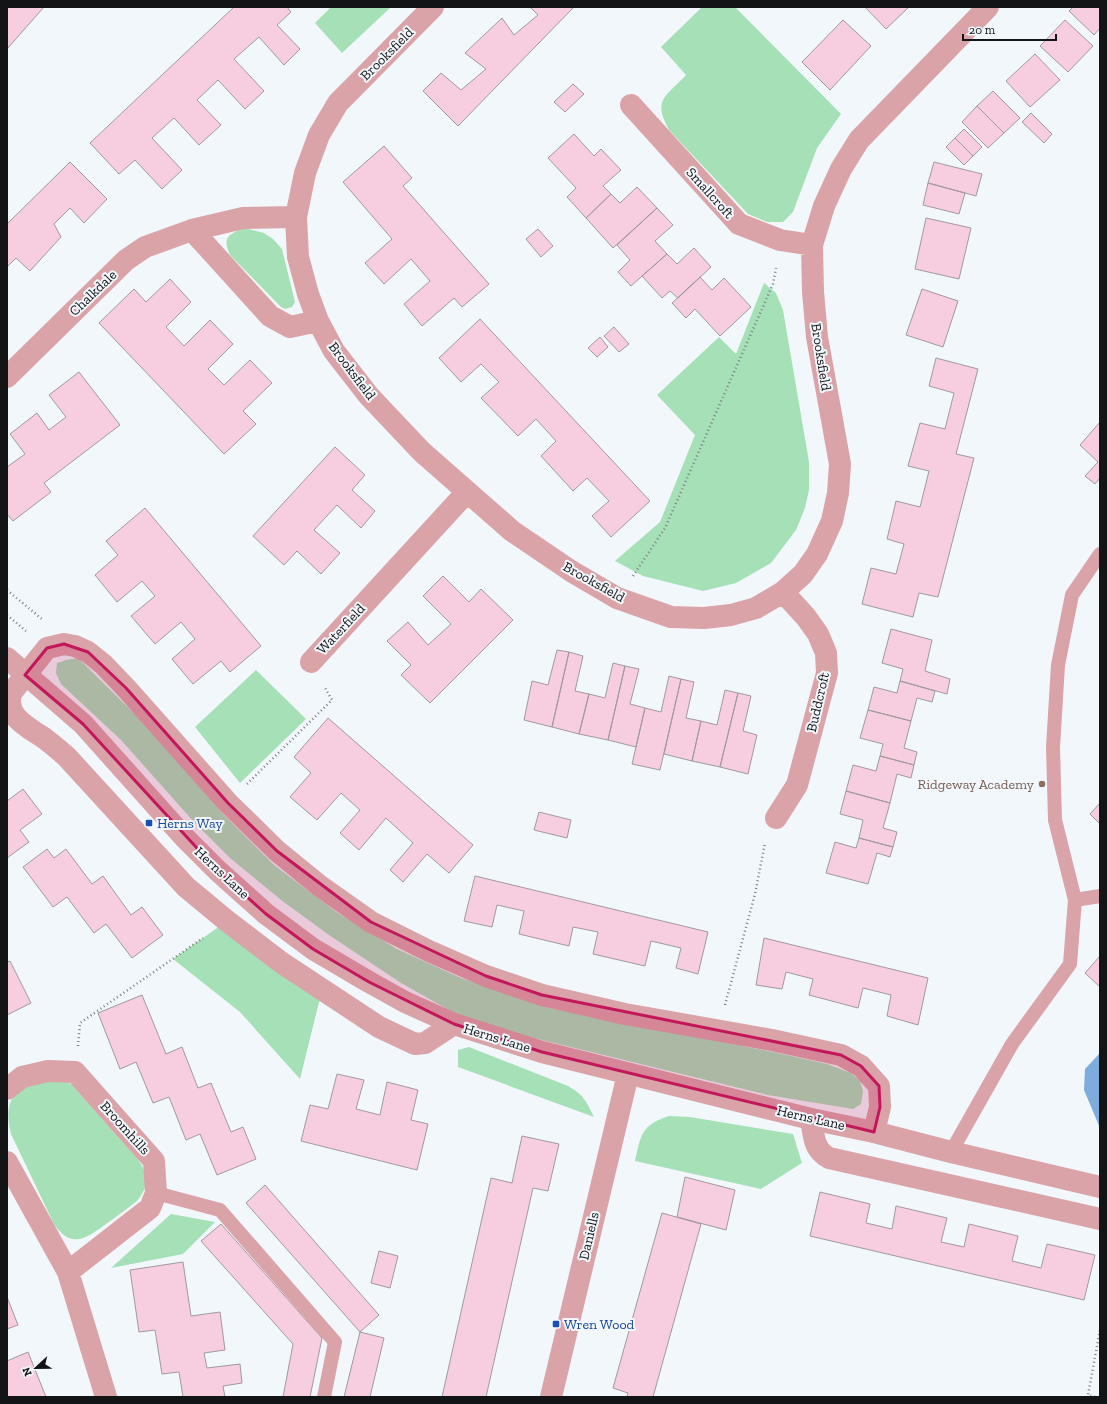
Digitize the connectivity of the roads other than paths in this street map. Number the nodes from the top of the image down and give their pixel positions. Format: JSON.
{"nodes":[{"id":1,"x":433,"y":7,"type":"edge"},
{"id":2,"x":988,"y":7,"type":"edge"},
{"id":3,"x":631,"y":105,"type":"dead end"},
{"id":4,"x":296,"y":217,"type":"junction"},
{"id":5,"x":192,"y":230,"type":"junction"},
{"id":6,"x":812,"y":245,"type":"junction"},
{"id":7,"x":318,"y":321,"type":"junction"},
{"id":8,"x":7,"y":377,"type":"edge"},
{"id":9,"x":466,"y":492,"type":"junction"},
{"id":10,"x":1100,"y":554,"type":"edge"},
{"id":11,"x":783,"y":592,"type":"junction"},
{"id":12,"x":311,"y":662,"type":"road end"},
{"id":13,"x":13,"y":664,"type":"edge"},
{"id":14,"x":776,"y":818,"type":"road end"},
{"id":15,"x":1100,"y":896,"type":"edge"},
{"id":16,"x":1075,"y":900,"type":"junction"},
{"id":17,"x":454,"y":1024,"type":"junction"},
{"id":18,"x":628,"y":1074,"type":"junction"},
{"id":19,"x":7,"y":1089,"type":"edge"},
{"id":20,"x":811,"y":1119,"type":"junction"},
{"id":21,"x":874,"y":1132,"type":"junction"},
{"id":22,"x":951,"y":1152,"type":"junction"},
{"id":23,"x":7,"y":1162,"type":"edge"},
{"id":24,"x":1100,"y":1187,"type":"edge"},
{"id":25,"x":156,"y":1192,"type":"junction"},
{"id":26,"x":1100,"y":1219,"type":"edge"},
{"id":27,"x":68,"y":1272,"type":"junction"},
{"id":28,"x":106,"y":1397,"type":"edge"},
{"id":29,"x":324,"y":1397,"type":"edge"},
{"id":30,"x":551,"y":1397,"type":"edge"}],
"edges":[{"from":1,"to":4,"type":"street","name":"Brooksfield"},
{"from":2,"to":6,"type":"street","name":"Brooksfield"},
{"from":3,"to":6,"type":"street","name":"Smallcroft"},
{"from":4,"to":5,"type":"street","name":"Chalkdale"},
{"from":4,"to":7,"type":"street","name":"Brooksfield"},
{"from":5,"to":7,"type":"street"},
{"from":5,"to":8,"type":"street","name":"Chalkdale"},
{"from":6,"to":11,"type":"street","name":"Brooksfield"},
{"from":7,"to":9,"type":"street","name":"Brooksfield"},
{"from":9,"to":11,"type":"street","name":"Brooksfield"},
{"from":9,"to":12,"type":"street","name":"Waterfield"},
{"from":10,"to":16,"type":"lane"},
{"from":11,"to":14,"type":"street","name":"Buddcroft"},
{"from":13,"to":17,"type":"street","name":"Herns Lane"},
{"from":13,"to":17,"type":"street"},
{"from":13,"to":21,"type":"street"},
{"from":15,"to":16,"type":"lane"},
{"from":16,"to":22,"type":"lane"},
{"from":17,"to":18,"type":"street","name":"Herns Lane"},
{"from":18,"to":20,"type":"street","name":"Herns Lane"},
{"from":18,"to":30,"type":"street","name":"Daniells"},
{"from":19,"to":25,"type":"street","name":"Broomhills"},
{"from":20,"to":21,"type":"street","name":"Herns Lane"},
{"from":20,"to":26,"type":"street"},
{"from":21,"to":22,"type":"street","name":"Herns Lane"},
{"from":22,"to":24,"type":"street","name":"Herns Lane"},
{"from":23,"to":27,"type":"street"},
{"from":25,"to":27,"type":"street","name":"Broomhills"},
{"from":25,"to":29,"type":"lane"},
{"from":27,"to":28,"type":"street"}]}
